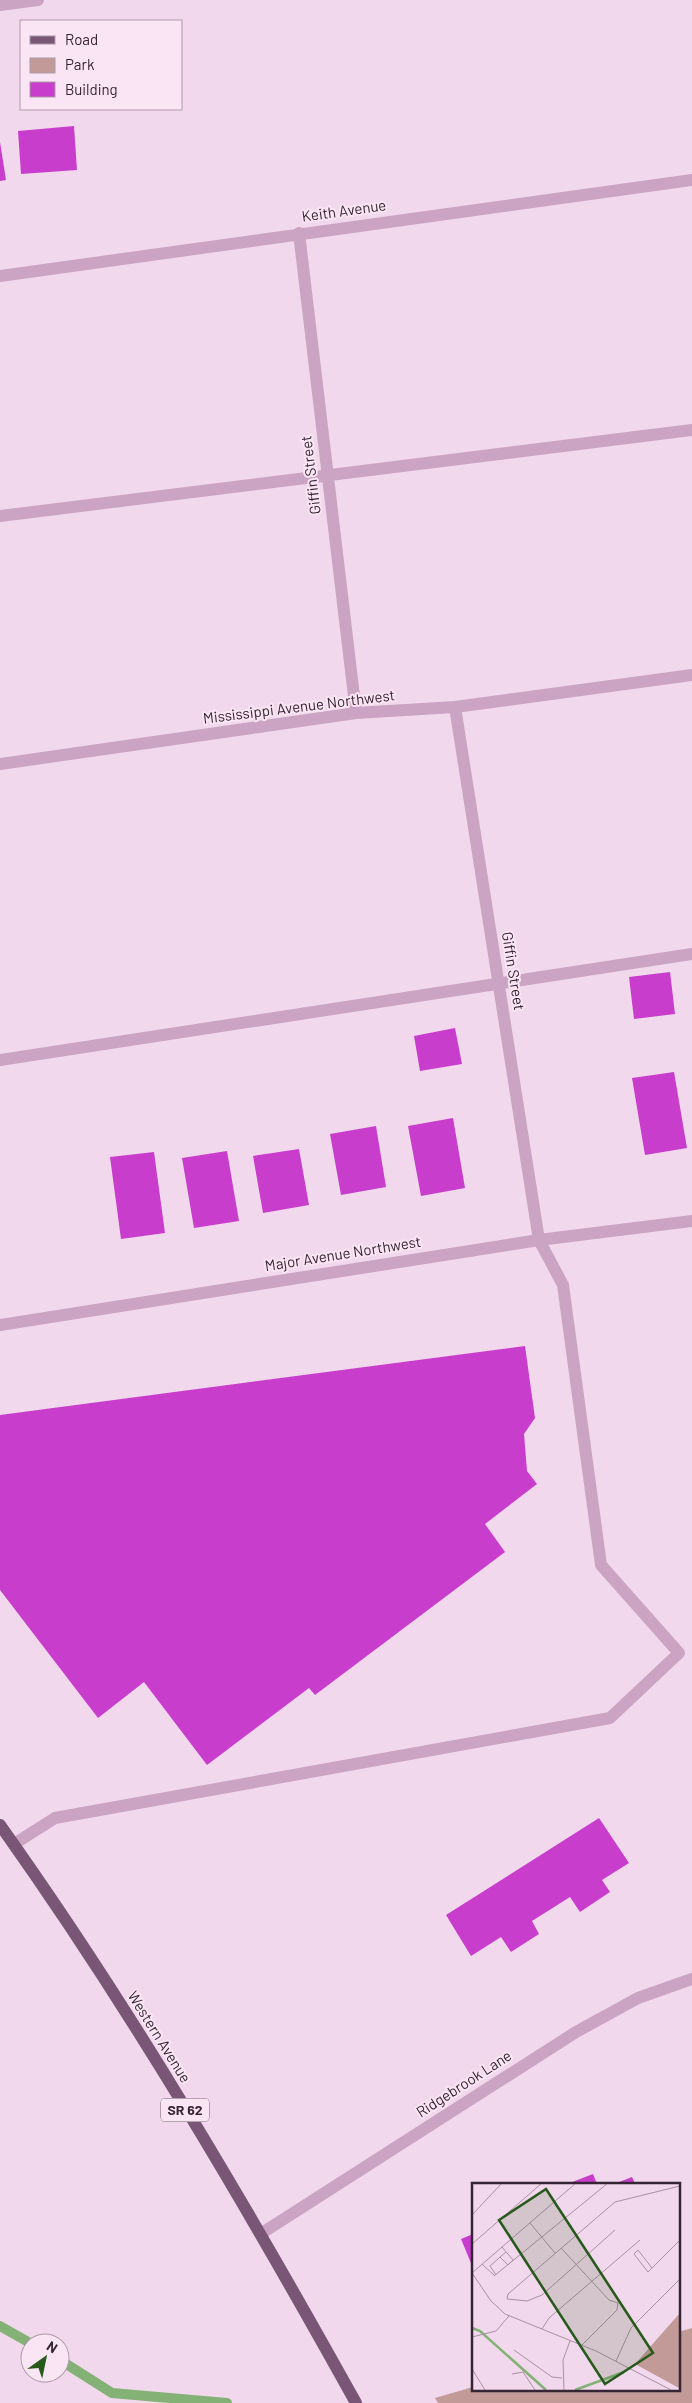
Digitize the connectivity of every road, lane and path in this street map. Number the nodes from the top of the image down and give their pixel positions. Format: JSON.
{"nodes":[{"id":1,"x":38,"y":0,"type":"edge"},
{"id":2,"x":0,"y":5,"type":"edge"},
{"id":3,"x":692,"y":180,"type":"edge"},
{"id":4,"x":299,"y":233,"type":"junction"},
{"id":5,"x":0,"y":276,"type":"edge"},
{"id":6,"x":692,"y":430,"type":"edge"},
{"id":7,"x":328,"y":474,"type":"junction"},
{"id":8,"x":0,"y":516,"type":"edge"},
{"id":9,"x":692,"y":675,"type":"edge"},
{"id":10,"x":455,"y":707,"type":"junction"},
{"id":11,"x":356,"y":713,"type":"junction"},
{"id":12,"x":0,"y":764,"type":"edge"},
{"id":13,"x":692,"y":954,"type":"edge"},
{"id":14,"x":498,"y":983,"type":"junction"},
{"id":15,"x":0,"y":1060,"type":"edge"},
{"id":16,"x":692,"y":1221,"type":"edge"},
{"id":17,"x":539,"y":1240,"type":"junction"},
{"id":18,"x":0,"y":1324,"type":"edge"},
{"id":19,"x":0,"y":1825,"type":"edge"},
{"id":20,"x":14,"y":1844,"type":"junction"},
{"id":21,"x":692,"y":1979,"type":"edge"},
{"id":22,"x":262,"y":2233,"type":"junction"},
{"id":23,"x":356,"y":2403,"type":"edge"}],
"edges":[{"from":1,"to":2,"type":"street"},
{"from":3,"to":4,"type":"street","name":"Keith Avenue"},
{"from":4,"to":5,"type":"street","name":"Keith Avenue"},
{"from":4,"to":7,"type":"street","name":"Giffin Street"},
{"from":6,"to":7,"type":"street"},
{"from":7,"to":8,"type":"street"},
{"from":7,"to":11,"type":"street","name":"Giffin Street"},
{"from":9,"to":10,"type":"street","name":"Mississippi Avenue Northwest"},
{"from":10,"to":11,"type":"street","name":"Mississippi Avenue Northwest"},
{"from":10,"to":14,"type":"street","name":"Giffin Street"},
{"from":11,"to":12,"type":"street","name":"Mississippi Avenue Northwest"},
{"from":13,"to":14,"type":"street"},
{"from":14,"to":15,"type":"street"},
{"from":14,"to":17,"type":"street","name":"Giffin Street"},
{"from":16,"to":17,"type":"street","name":"Major Avenue Northwest"},
{"from":17,"to":18,"type":"street","name":"Major Avenue Northwest"},
{"from":17,"to":20,"type":"street","name":"Giffin Street"},
{"from":19,"to":20,"type":"main road","name":"Western Avenue","number":"SR 62"},
{"from":20,"to":22,"type":"main road","name":"Western Avenue","number":"SR 62"},
{"from":21,"to":22,"type":"street","name":"Ridgebrook Lane"},
{"from":22,"to":23,"type":"main road","name":"Western Avenue","number":"SR 62"}]}
